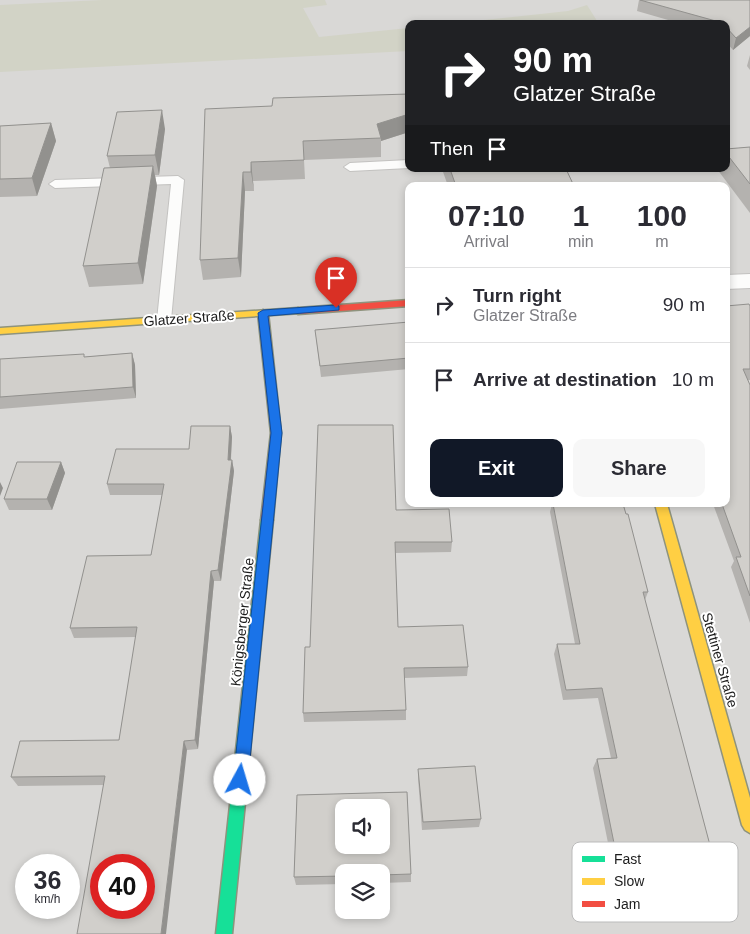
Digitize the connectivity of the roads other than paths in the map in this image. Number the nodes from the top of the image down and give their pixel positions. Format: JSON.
{"nodes":[{"id":1,"x":405,"y":164,"type":"edge"},
{"id":2,"x":350,"y":166,"type":"dead end"},
{"id":3,"x":55,"y":184,"type":"dead end"},
{"id":4,"x":750,"y":281,"type":"edge"},
{"id":5,"x":730,"y":282,"type":"edge"},
{"id":6,"x":405,"y":303,"type":"edge"},
{"id":7,"x":263,"y":313,"type":"junction"},
{"id":8,"x":164,"y":320,"type":"junction"},
{"id":9,"x":0,"y":331,"type":"edge"},
{"id":10,"x":661,"y":507,"type":"edge"},
{"id":11,"x":750,"y":825,"type":"edge"},
{"id":12,"x":224,"y":934,"type":"edge"}],
"edges":[{"from":1,"to":2,"type":"lane"},
{"from":3,"to":8,"type":"lane"},
{"from":4,"to":5,"type":"street"},
{"from":6,"to":7,"type":"street","name":"Glatzer Straße"},
{"from":7,"to":8,"type":"street","name":"Glatzer Straße"},
{"from":7,"to":12,"type":"street","name":"Königsberger Straße"},
{"from":8,"to":9,"type":"street","name":"Glatzer Straße"},
{"from":10,"to":11,"type":"street","name":"Stettiner Straße"}]}
